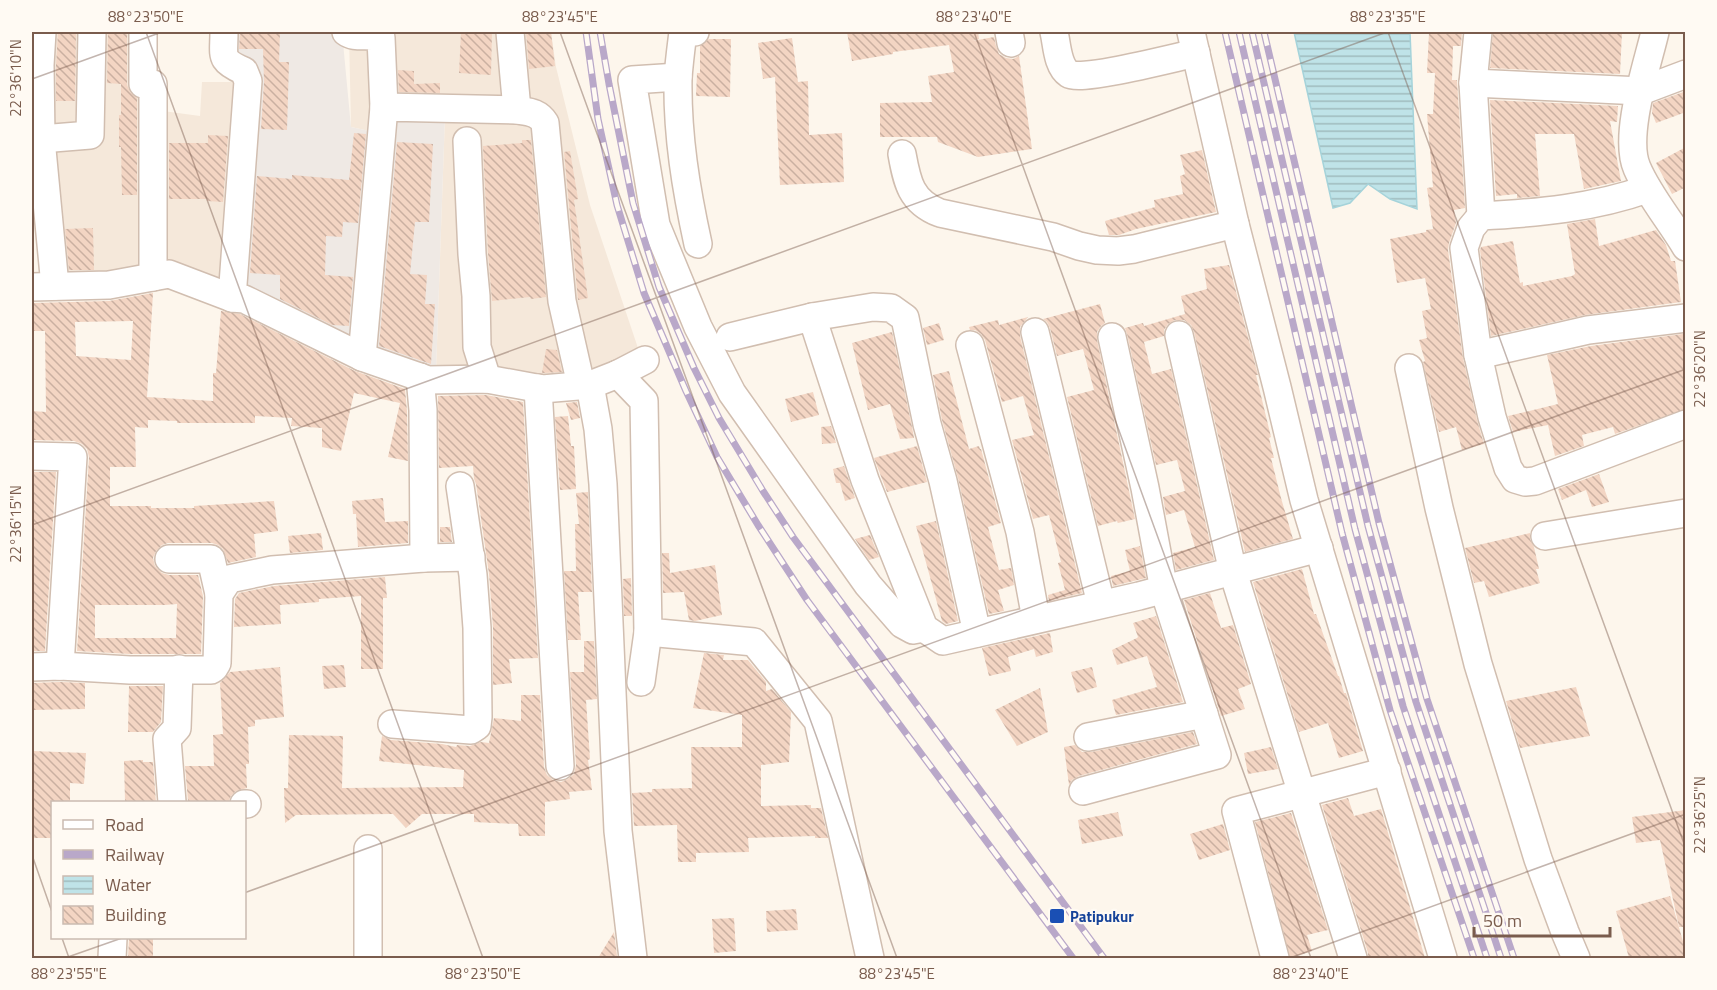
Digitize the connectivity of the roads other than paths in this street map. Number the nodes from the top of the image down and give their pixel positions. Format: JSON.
{"nodes":[{"id":1,"x":42,"y":32,"type":"edge"},
{"id":2,"x":92,"y":32,"type":"edge"},
{"id":3,"x":143,"y":32,"type":"edge"},
{"id":4,"x":224,"y":32,"type":"edge"},
{"id":5,"x":346,"y":32,"type":"edge"},
{"id":6,"x":510,"y":32,"type":"edge"},
{"id":7,"x":695,"y":32,"type":"edge"},
{"id":8,"x":1054,"y":32,"type":"edge"},
{"id":9,"x":1478,"y":32,"type":"edge"},
{"id":10,"x":1655,"y":32,"type":"edge"},
{"id":11,"x":1193,"y":42,"type":"edge"},
{"id":12,"x":1686,"y":74,"type":"edge"},
{"id":13,"x":678,"y":77,"type":"junction"},
{"id":14,"x":1473,"y":83,"type":"junction"},
{"id":15,"x":1641,"y":91,"type":"junction"},
{"id":16,"x":384,"y":107,"type":"junction"},
{"id":17,"x":517,"y":110,"type":"junction"},
{"id":18,"x":41,"y":140,"type":"junction"},
{"id":19,"x":467,"y":141,"type":"dead end"},
{"id":20,"x":902,"y":154,"type":"dead end"},
{"id":21,"x":1665,"y":200,"type":"edge"},
{"id":22,"x":1481,"y":216,"type":"junction"},
{"id":23,"x":40,"y":219,"type":"edge"},
{"id":24,"x":1235,"y":225,"type":"junction"},
{"id":25,"x":698,"y":244,"type":"dead end"},
{"id":26,"x":1686,"y":247,"type":"edge"},
{"id":27,"x":153,"y":277,"type":"junction"},
{"id":28,"x":43,"y":286,"type":"edge"},
{"id":29,"x":232,"y":298,"type":"junction"},
{"id":30,"x":812,"y":317,"type":"junction"},
{"id":31,"x":1686,"y":318,"type":"edge"},
{"id":32,"x":1035,"y":332,"type":"dead end"},
{"id":33,"x":1179,"y":335,"type":"dead end"},
{"id":34,"x":1112,"y":336,"type":"dead end"},
{"id":35,"x":730,"y":337,"type":"dead end"},
{"id":36,"x":970,"y":345,"type":"dead end"},
{"id":37,"x":1478,"y":355,"type":"junction"},
{"id":38,"x":362,"y":357,"type":"junction"},
{"id":39,"x":645,"y":360,"type":"dead end"},
{"id":40,"x":1409,"y":368,"type":"dead end"},
{"id":41,"x":618,"y":374,"type":"junction"},
{"id":42,"x":420,"y":377,"type":"junction"},
{"id":43,"x":487,"y":379,"type":"junction"},
{"id":44,"x":586,"y":385,"type":"junction"},
{"id":45,"x":538,"y":388,"type":"junction"},
{"id":46,"x":1686,"y":424,"type":"edge"},
{"id":47,"x":32,"y":456,"type":"edge"},
{"id":48,"x":460,"y":486,"type":"dead end"},
{"id":49,"x":1686,"y":513,"type":"edge"},
{"id":50,"x":1545,"y":536,"type":"dead end"},
{"id":51,"x":1319,"y":548,"type":"junction"},
{"id":52,"x":471,"y":557,"type":"junction"},
{"id":53,"x":424,"y":558,"type":"junction"},
{"id":54,"x":169,"y":559,"type":"dead end"},
{"id":55,"x":1233,"y":572,"type":"junction"},
{"id":56,"x":1164,"y":590,"type":"junction"},
{"id":57,"x":219,"y":594,"type":"junction"},
{"id":58,"x":1101,"y":604,"type":"junction"},
{"id":59,"x":1036,"y":619,"type":"junction"},
{"id":60,"x":924,"y":628,"type":"junction"},
{"id":61,"x":648,"y":632,"type":"junction"},
{"id":62,"x":977,"y":633,"type":"junction"},
{"id":63,"x":60,"y":666,"type":"junction"},
{"id":64,"x":32,"y":667,"type":"edge"},
{"id":65,"x":179,"y":669,"type":"junction"},
{"id":66,"x":641,"y":682,"type":"dead end"},
{"id":67,"x":1204,"y":714,"type":"junction"},
{"id":68,"x":392,"y":724,"type":"dead end"},
{"id":69,"x":1088,"y":737,"type":"dead end"},
{"id":70,"x":560,"y":766,"type":"dead end"},
{"id":71,"x":1388,"y":771,"type":"junction"},
{"id":72,"x":1083,"y":792,"type":"dead end"},
{"id":73,"x":1302,"y":794,"type":"junction"},
{"id":74,"x":172,"y":801,"type":"edge"},
{"id":75,"x":368,"y":849,"type":"dead end"},
{"id":76,"x":113,"y":939,"type":"edge"},
{"id":77,"x":112,"y":958,"type":"edge"},
{"id":78,"x":368,"y":958,"type":"edge"},
{"id":79,"x":633,"y":958,"type":"edge"},
{"id":80,"x":870,"y":958,"type":"edge"},
{"id":81,"x":1275,"y":958,"type":"edge"},
{"id":82,"x":1353,"y":958,"type":"edge"},
{"id":83,"x":1443,"y":958,"type":"edge"},
{"id":84,"x":1576,"y":958,"type":"edge"}],
"edges":[{"from":1,"to":18,"type":"street"},
{"from":2,"to":18,"type":"street"},
{"from":3,"to":27,"type":"street"},
{"from":4,"to":29,"type":"street"},
{"from":5,"to":16,"type":"street"},
{"from":6,"to":17,"type":"street"},
{"from":7,"to":13,"type":"street"},
{"from":8,"to":11,"type":"street"},
{"from":9,"to":14,"type":"street"},
{"from":10,"to":15,"type":"street"},
{"from":11,"to":24,"type":"street"},
{"from":12,"to":15,"type":"street"},
{"from":13,"to":25,"type":"street"},
{"from":13,"to":60,"type":"street"},
{"from":14,"to":15,"type":"street"},
{"from":14,"to":22,"type":"street"},
{"from":15,"to":21,"type":"street"},
{"from":16,"to":17,"type":"street"},
{"from":16,"to":38,"type":"street"},
{"from":17,"to":44,"type":"street"},
{"from":18,"to":23,"type":"street"},
{"from":19,"to":43,"type":"street"},
{"from":20,"to":24,"type":"street"},
{"from":21,"to":22,"type":"street"},
{"from":21,"to":26,"type":"street"},
{"from":22,"to":37,"type":"street"},
{"from":23,"to":28,"type":"street"},
{"from":24,"to":51,"type":"street"},
{"from":27,"to":28,"type":"street"},
{"from":27,"to":29,"type":"street"},
{"from":29,"to":38,"type":"street"},
{"from":30,"to":35,"type":"street"},
{"from":30,"to":60,"type":"street"},
{"from":30,"to":62,"type":"street"},
{"from":31,"to":37,"type":"street"},
{"from":32,"to":58,"type":"street"},
{"from":33,"to":55,"type":"street"},
{"from":34,"to":56,"type":"street"},
{"from":36,"to":59,"type":"street"},
{"from":37,"to":46,"type":"street"},
{"from":38,"to":42,"type":"street"},
{"from":39,"to":41,"type":"street"},
{"from":40,"to":84,"type":"street"},
{"from":41,"to":44,"type":"street"},
{"from":41,"to":61,"type":"street"},
{"from":42,"to":43,"type":"street"},
{"from":42,"to":53,"type":"street"},
{"from":43,"to":45,"type":"street"},
{"from":44,"to":45,"type":"street"},
{"from":44,"to":79,"type":"street"},
{"from":45,"to":70,"type":"street"},
{"from":47,"to":63,"type":"street"},
{"from":48,"to":52,"type":"street"},
{"from":49,"to":50,"type":"street"},
{"from":51,"to":55,"type":"street"},
{"from":51,"to":71,"type":"street"},
{"from":52,"to":53,"type":"street"},
{"from":52,"to":68,"type":"street"},
{"from":53,"to":57,"type":"street"},
{"from":54,"to":57,"type":"street"},
{"from":55,"to":56,"type":"street"},
{"from":55,"to":73,"type":"street"},
{"from":56,"to":58,"type":"street"},
{"from":56,"to":67,"type":"street"},
{"from":57,"to":65,"type":"street"},
{"from":58,"to":59,"type":"street"},
{"from":59,"to":62,"type":"street"},
{"from":60,"to":62,"type":"street"},
{"from":61,"to":66,"type":"street"},
{"from":61,"to":80,"type":"street"},
{"from":63,"to":64,"type":"street"},
{"from":63,"to":65,"type":"street"},
{"from":65,"to":74,"type":"street"},
{"from":67,"to":69,"type":"street"},
{"from":67,"to":72,"type":"street"},
{"from":71,"to":73,"type":"street"},
{"from":71,"to":83,"type":"street"},
{"from":73,"to":81,"type":"street"},
{"from":73,"to":82,"type":"street"},
{"from":75,"to":78,"type":"street"},
{"from":76,"to":77,"type":"street"}]}
